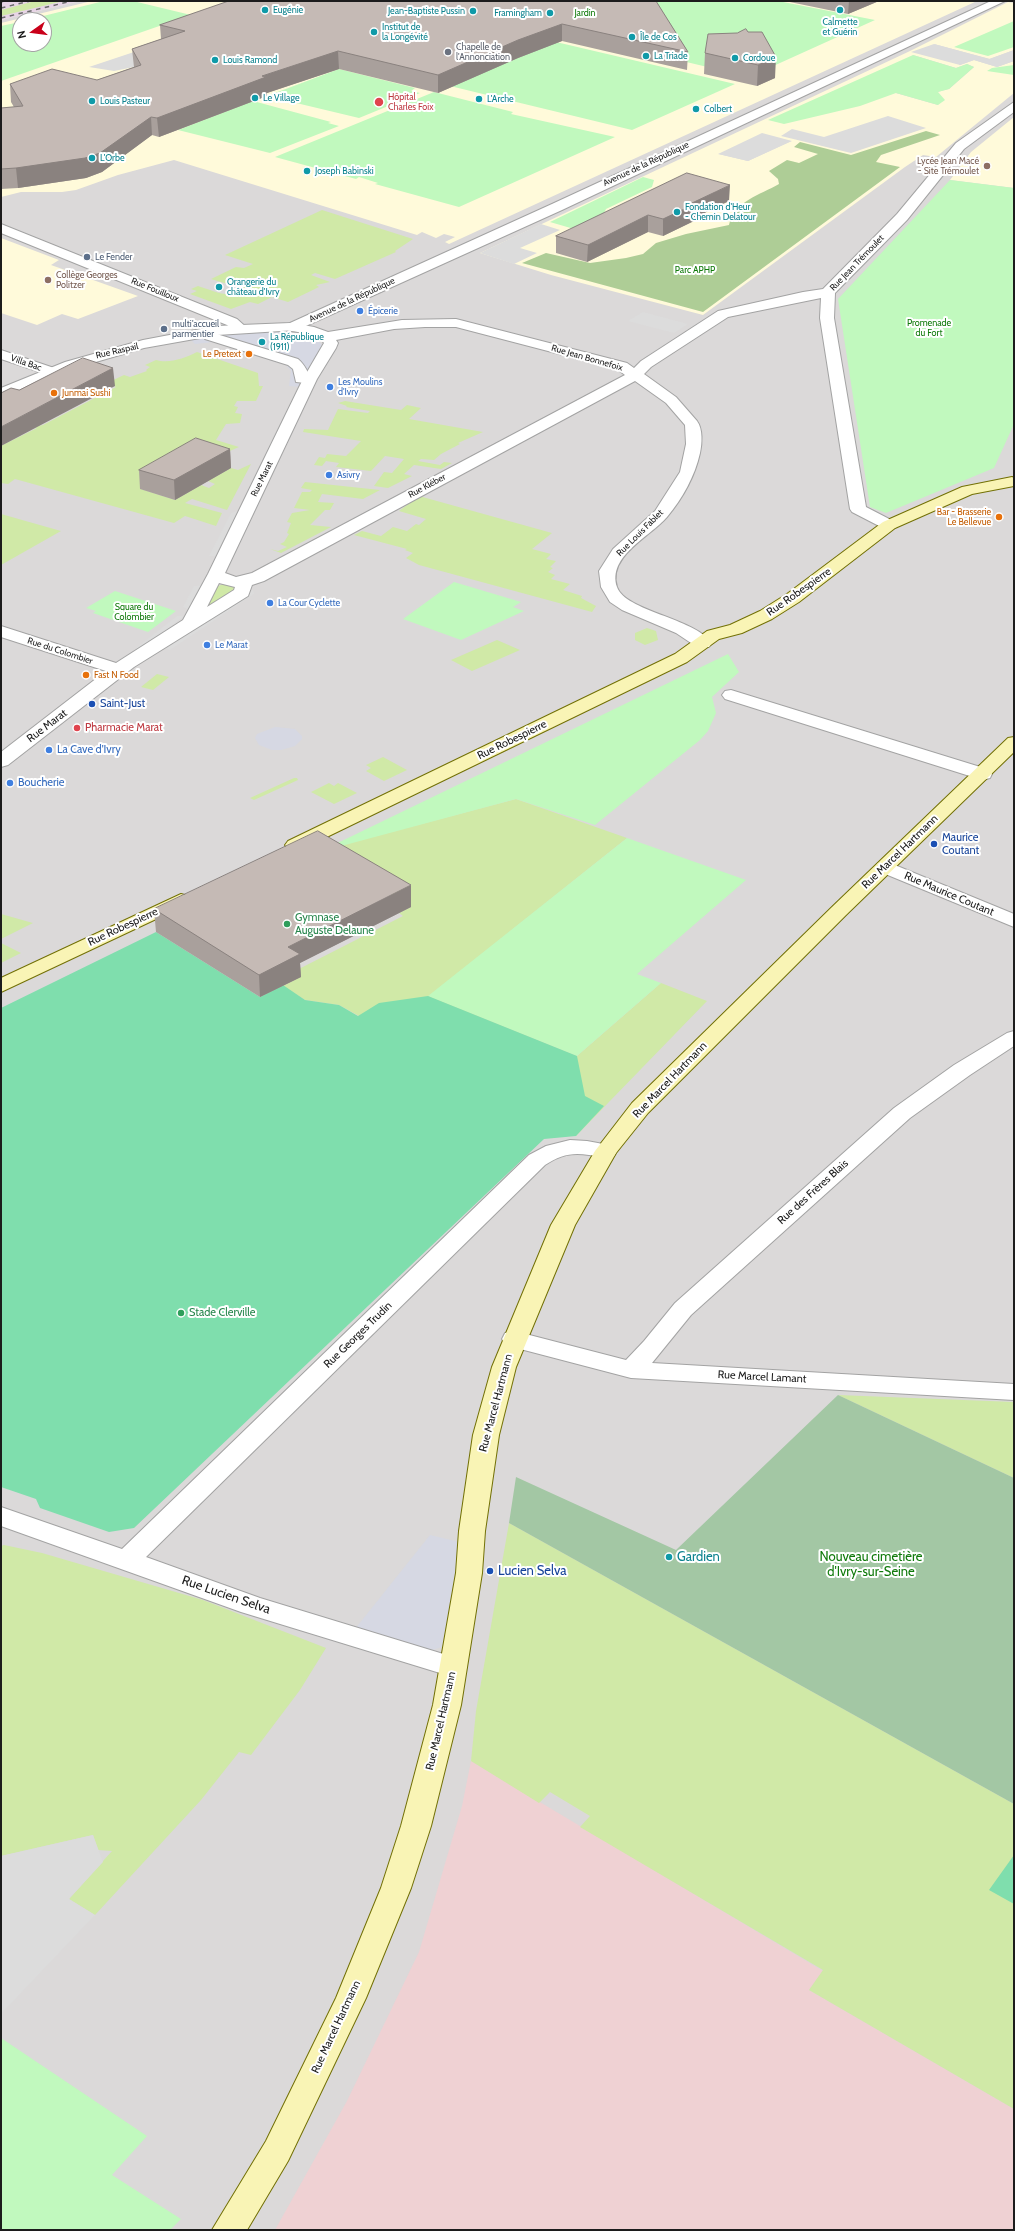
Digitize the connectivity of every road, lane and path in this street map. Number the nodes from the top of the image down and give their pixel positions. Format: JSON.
{"nodes":[{"id":1,"x":1000,"y":1,"type":"edge"},
{"id":2,"x":1014,"y":106,"type":"edge"},
{"id":3,"x":1,"y":228,"type":"edge"},
{"id":4,"x":828,"y":294,"type":"junction"},
{"id":5,"x":292,"y":327,"type":"junction"},
{"id":6,"x":240,"y":328,"type":"junction"},
{"id":7,"x":210,"y":336,"type":"dead end"},
{"id":8,"x":328,"y":336,"type":"junction"},
{"id":9,"x":1,"y":354,"type":"edge"},
{"id":10,"x":52,"y":372,"type":"junction"},
{"id":11,"x":635,"y":375,"type":"junction"},
{"id":12,"x":305,"y":379,"type":"dead end"},
{"id":13,"x":1,"y":393,"type":"edge"},
{"id":14,"x":1013,"y":480,"type":"edge"},
{"id":15,"x":888,"y":525,"type":"junction"},
{"id":16,"x":216,"y":574,"type":"junction"},
{"id":17,"x":244,"y":582,"type":"junction"},
{"id":18,"x":190,"y":623,"type":"junction"},
{"id":19,"x":1,"y":631,"type":"edge"},
{"id":20,"x":703,"y":644,"type":"junction"},
{"id":21,"x":119,"y":670,"type":"junction"},
{"id":22,"x":731,"y":695,"type":"dead end"},
{"id":23,"x":1014,"y":742,"type":"edge"},
{"id":24,"x":1,"y":761,"type":"edge"},
{"id":25,"x":983,"y":774,"type":"junction"},
{"id":26,"x":279,"y":852,"type":"edge"},
{"id":27,"x":885,"y":867,"type":"junction"},
{"id":28,"x":195,"y":895,"type":"edge"},
{"id":29,"x":1014,"y":921,"type":"edge"},
{"id":30,"x":1,"y":986,"type":"edge"},
{"id":31,"x":1014,"y":1037,"type":"edge"},
{"id":32,"x":606,"y":1151,"type":"junction"},
{"id":33,"x":514,"y":1339,"type":"junction"},
{"id":34,"x":631,"y":1370,"type":"junction"},
{"id":35,"x":1014,"y":1392,"type":"edge"},
{"id":36,"x":1,"y":1516,"type":"edge"},
{"id":37,"x":126,"y":1561,"type":"junction"},
{"id":38,"x":453,"y":1667,"type":"junction"},
{"id":39,"x":229,"y":2230,"type":"edge"}],
"edges":[{"from":1,"to":5,"type":"street","name":"Avenue de la République"},
{"from":2,"to":4,"type":"street","name":"Rue Jean Trémoulet"},
{"from":3,"to":6,"type":"street","name":"Rue Fouilloux"},
{"from":4,"to":11,"type":"street","name":"Rue Jean Bonnefoix"},
{"from":4,"to":15,"type":"street","name":"Rue Jean Trémoulet"},
{"from":5,"to":6,"type":"street","name":"Rue Raspail"},
{"from":5,"to":8,"type":"street"},
{"from":6,"to":10,"type":"street","name":"Rue Raspail"},
{"from":7,"to":12,"type":"street"},
{"from":8,"to":11,"type":"street","name":"Rue Jean Bonnefoix"},
{"from":8,"to":16,"type":"street","name":"Rue Marat"},
{"from":9,"to":10,"type":"street","name":"Villa Bac"},
{"from":10,"to":13,"type":"street","name":"Rue Raspail"},
{"from":11,"to":17,"type":"street","name":"Rue Kléber"},
{"from":11,"to":20,"type":"street","name":"Rue Louis Fablet"},
{"from":14,"to":15,"type":"main road","name":"Rue Robespierre"},
{"from":15,"to":20,"type":"main road","name":"Rue Robespierre"},
{"from":16,"to":17,"type":"street"},
{"from":16,"to":18,"type":"street","name":"Rue Marat"},
{"from":17,"to":18,"type":"street","name":"Rue Marat"},
{"from":18,"to":21,"type":"street","name":"Rue Marat"},
{"from":19,"to":21,"type":"street","name":"Rue du Colombier"},
{"from":20,"to":26,"type":"main road","name":"Rue Robespierre"},
{"from":21,"to":24,"type":"street","name":"Rue Marat"},
{"from":22,"to":25,"type":"street"},
{"from":23,"to":25,"type":"main road","name":"Rue Marcel Hartmann"},
{"from":25,"to":27,"type":"main road","name":"Rue Marcel Hartmann"},
{"from":27,"to":29,"type":"street","name":"Rue Maurice Coutant"},
{"from":27,"to":32,"type":"main road","name":"Rue Marcel Hartmann"},
{"from":28,"to":30,"type":"main road","name":"Rue Robespierre"},
{"from":31,"to":34,"type":"street","name":"Rue des Frères Blais"},
{"from":32,"to":33,"type":"main road","name":"Rue Marcel Hartmann"},
{"from":32,"to":37,"type":"street","name":"Rue Georges Trudin"},
{"from":33,"to":34,"type":"street","name":"Rue Marcel Lamant"},
{"from":33,"to":38,"type":"main road","name":"Rue Marcel Hartmann"},
{"from":34,"to":35,"type":"street","name":"Rue Marcel Lamant"},
{"from":36,"to":37,"type":"street","name":"Rue Lucien Selva"},
{"from":37,"to":38,"type":"street","name":"Rue Lucien Selva"},
{"from":38,"to":39,"type":"main road","name":"Rue Marcel Hartmann"}]}
